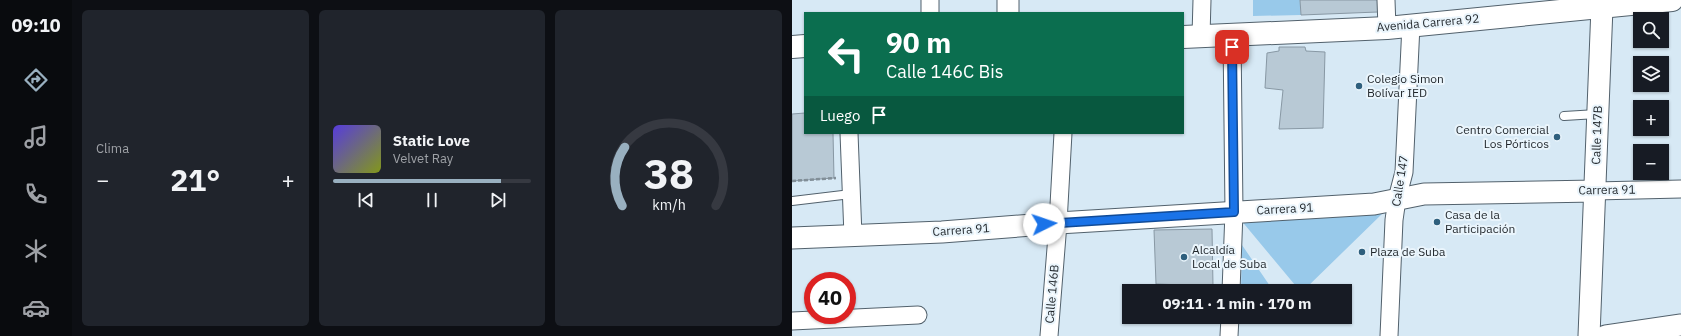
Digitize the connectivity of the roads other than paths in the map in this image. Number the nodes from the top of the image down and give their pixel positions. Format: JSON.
{"nodes":[{"id":1,"x":930,"y":0,"type":"edge"},
{"id":2,"x":1008,"y":0,"type":"edge"},
{"id":3,"x":1202,"y":0,"type":"edge"},
{"id":4,"x":1386,"y":0,"type":"edge"},
{"id":5,"x":1661,"y":1,"type":"edge"},
{"id":6,"x":1602,"y":7,"type":"junction"},
{"id":7,"x":930,"y":12,"type":"edge"},
{"id":8,"x":1008,"y":12,"type":"edge"},
{"id":9,"x":1411,"y":25,"type":"junction"},
{"id":10,"x":1387,"y":28,"type":"junction"},
{"id":11,"x":1232,"y":35,"type":"junction"},
{"id":12,"x":1192,"y":37,"type":"edge"},
{"id":13,"x":804,"y":46,"type":"edge"},
{"id":14,"x":792,"y":47,"type":"edge"},
{"id":15,"x":1598,"y":114,"type":"junction"},
{"id":16,"x":1564,"y":116,"type":"dead end"},
{"id":17,"x":849,"y":134,"type":"edge"},
{"id":18,"x":1062,"y":134,"type":"edge"},
{"id":19,"x":1681,"y":189,"type":"edge"},
{"id":20,"x":1595,"y":191,"type":"junction"},
{"id":21,"x":851,"y":194,"type":"junction"},
{"id":22,"x":1397,"y":199,"type":"junction"},
{"id":23,"x":792,"y":201,"type":"edge"},
{"id":24,"x":1234,"y":212,"type":"junction"},
{"id":25,"x":1058,"y":223,"type":"junction"},
{"id":26,"x":853,"y":236,"type":"junction"},
{"id":27,"x":792,"y":238,"type":"edge"},
{"id":28,"x":1231,"y":284,"type":"edge"},
{"id":29,"x":918,"y":315,"type":"dead end"},
{"id":30,"x":792,"y":321,"type":"edge"},
{"id":31,"x":1230,"y":324,"type":"edge"},
{"id":32,"x":1681,"y":325,"type":"edge"},
{"id":33,"x":1049,"y":336,"type":"edge"},
{"id":34,"x":1230,"y":336,"type":"edge"},
{"id":35,"x":1390,"y":336,"type":"edge"},
{"id":36,"x":1589,"y":336,"type":"edge"},
{"id":37,"x":1606,"y":336,"type":"edge"}],
"edges":[{"from":1,"to":7,"type":"street"},
{"from":2,"to":8,"type":"street"},
{"from":3,"to":12,"type":"street"},
{"from":4,"to":10,"type":"street"},
{"from":5,"to":6,"type":"main road","name":"Avenida Carrera 92"},
{"from":6,"to":9,"type":"main road","name":"Avenida Carrera 92"},
{"from":6,"to":15,"type":"street","name":"Calle 147B"},
{"from":9,"to":10,"type":"main road","name":"Avenida Carrera 92"},
{"from":9,"to":22,"type":"street","name":"Calle 147"},
{"from":10,"to":11,"type":"main road","name":"Avenida Carrera 92"},
{"from":11,"to":12,"type":"main road","name":"Avenida Carrera 92"},
{"from":11,"to":24,"type":"street"},
{"from":13,"to":14,"type":"main road"},
{"from":15,"to":16,"type":"lane"},
{"from":15,"to":20,"type":"street","name":"Calle 147B"},
{"from":17,"to":21,"type":"street"},
{"from":18,"to":25,"type":"street","name":"Calle 146B"},
{"from":19,"to":20,"type":"street","name":"Carrera 91"},
{"from":20,"to":22,"type":"street","name":"Carrera 91"},
{"from":20,"to":36,"type":"street","name":"Calle 147B"},
{"from":21,"to":23,"type":"lane"},
{"from":21,"to":26,"type":"street"},
{"from":22,"to":24,"type":"street","name":"Carrera 91"},
{"from":22,"to":35,"type":"street","name":"Calle 147"},
{"from":24,"to":25,"type":"street","name":"Carrera 91"},
{"from":24,"to":28,"type":"street"},
{"from":25,"to":26,"type":"street","name":"Carrera 91"},
{"from":25,"to":33,"type":"street","name":"Calle 146B"},
{"from":26,"to":27,"type":"street","name":"Carrera 91"},
{"from":29,"to":30,"type":"street"},
{"from":31,"to":34,"type":"street"},
{"from":32,"to":37,"type":"street"}]}
